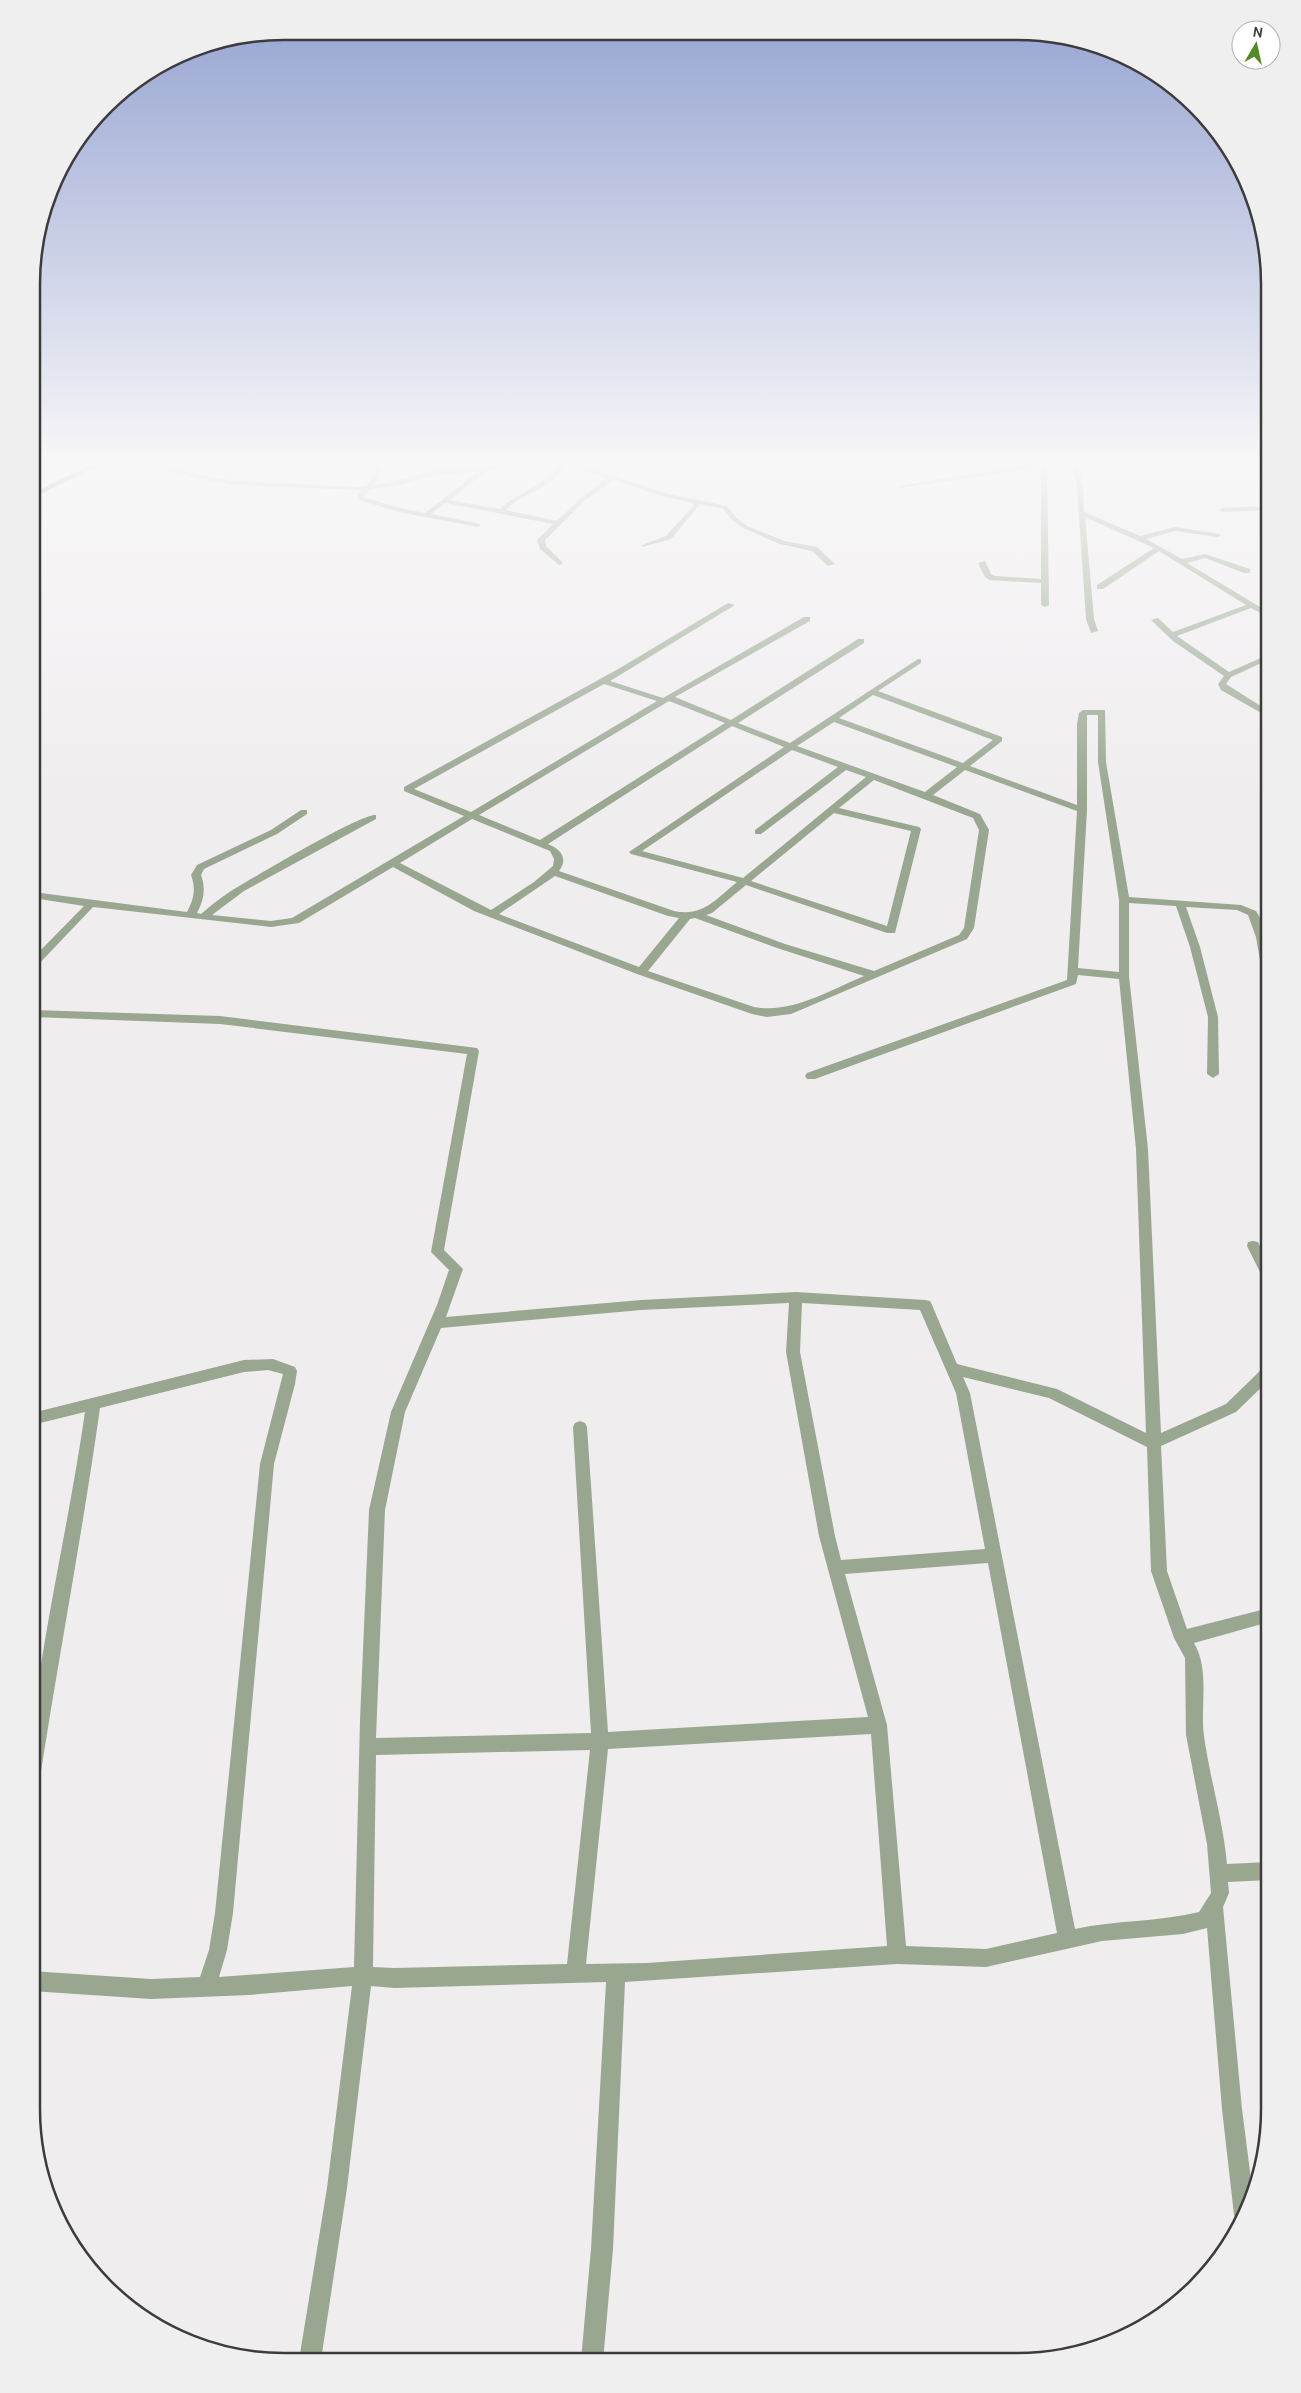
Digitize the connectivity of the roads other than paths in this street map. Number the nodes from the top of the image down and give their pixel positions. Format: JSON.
{"nodes":[{"id":1,"x":989,"y":576,"type":"edge"},
{"id":2,"x":1045,"y":576,"type":"edge"},
{"id":3,"x":1086,"y":576,"type":"edge"},
{"id":4,"x":1116,"y":576,"type":"edge"},
{"id":5,"x":1204,"y":576,"type":"edge"},
{"id":6,"x":1045,"y":581,"type":"junction"},
{"id":7,"x":1100,"y":587,"type":"dead end"},
{"id":8,"x":731,"y":605,"type":"dead end"},
{"id":9,"x":1252,"y":605,"type":"junction"},
{"id":10,"x":1045,"y":606,"type":"dead end"},
{"id":11,"x":1261,"y":610,"type":"edge"},
{"id":12,"x":807,"y":619,"type":"dead end"},
{"id":13,"x":1155,"y":620,"type":"dead end"},
{"id":14,"x":1094,"y":631,"type":"dead end"},
{"id":15,"x":1172,"y":635,"type":"junction"},
{"id":16,"x":862,"y":641,"type":"dead end"},
{"id":17,"x":1261,"y":660,"type":"edge"},
{"id":18,"x":918,"y":661,"type":"dead end"},
{"id":19,"x":1228,"y":675,"type":"junction"},
{"id":20,"x":603,"y":681,"type":"junction"},
{"id":21,"x":872,"y":692,"type":"junction"},
{"id":22,"x":667,"y":699,"type":"junction"},
{"id":23,"x":1261,"y":711,"type":"edge"},
{"id":24,"x":832,"y":718,"type":"junction"},
{"id":25,"x":732,"y":723,"type":"junction"},
{"id":26,"x":789,"y":746,"type":"junction"},
{"id":27,"x":844,"y":767,"type":"junction"},
{"id":28,"x":966,"y":767,"type":"junction"},
{"id":29,"x":872,"y":777,"type":"junction"},
{"id":30,"x":926,"y":796,"type":"junction"},
{"id":31,"x":831,"y":809,"type":"junction"},
{"id":32,"x":1082,"y":810,"type":"junction"},
{"id":33,"x":304,"y":812,"type":"dead end"},
{"id":34,"x":472,"y":815,"type":"junction"},
{"id":35,"x":373,"y":817,"type":"dead end"},
{"id":36,"x":758,"y":832,"type":"dead end"},
{"id":37,"x":541,"y":844,"type":"junction"},
{"id":38,"x":393,"y":863,"type":"junction"},
{"id":39,"x":554,"y":872,"type":"junction"},
{"id":40,"x":743,"y":881,"type":"junction"},
{"id":41,"x":40,"y":896,"type":"edge"},
{"id":42,"x":1124,"y":900,"type":"junction"},
{"id":43,"x":1180,"y":903,"type":"junction"},
{"id":44,"x":91,"y":904,"type":"junction"},
{"id":45,"x":492,"y":914,"type":"junction"},
{"id":46,"x":190,"y":916,"type":"junction"},
{"id":47,"x":698,"y":916,"type":"junction"},
{"id":48,"x":686,"y":917,"type":"junction"},
{"id":49,"x":204,"y":918,"type":"junction"},
{"id":50,"x":1261,"y":947,"type":"edge"},
{"id":51,"x":40,"y":957,"type":"edge"},
{"id":52,"x":641,"y":972,"type":"junction"},
{"id":53,"x":1072,"y":972,"type":"junction"},
{"id":54,"x":874,"y":974,"type":"junction"},
{"id":55,"x":1124,"y":976,"type":"junction"},
{"id":56,"x":40,"y":1013,"type":"edge"},
{"id":57,"x":1213,"y":1074,"type":"dead end"},
{"id":58,"x":811,"y":1076,"type":"dead end"},
{"id":59,"x":1253,"y":1246,"type":"dead end"},
{"id":60,"x":1261,"y":1260,"type":"edge"},
{"id":61,"x":796,"y":1297,"type":"junction"},
{"id":62,"x":436,"y":1323,"type":"junction"},
{"id":63,"x":952,"y":1368,"type":"junction"},
{"id":64,"x":1261,"y":1379,"type":"edge"},
{"id":65,"x":93,"y":1404,"type":"junction"},
{"id":66,"x":40,"y":1417,"type":"edge"},
{"id":67,"x":580,"y":1427,"type":"dead end"},
{"id":68,"x":1153,"y":1443,"type":"junction"},
{"id":69,"x":994,"y":1555,"type":"junction"},
{"id":70,"x":836,"y":1568,"type":"junction"},
{"id":71,"x":1261,"y":1617,"type":"edge"},
{"id":72,"x":1182,"y":1638,"type":"junction"},
{"id":73,"x":40,"y":1720,"type":"edge"},
{"id":74,"x":879,"y":1725,"type":"junction"},
{"id":75,"x":600,"y":1741,"type":"junction"},
{"id":76,"x":368,"y":1747,"type":"junction"},
{"id":77,"x":1261,"y":1871,"type":"edge"},
{"id":78,"x":1219,"y":1873,"type":"junction"},
{"id":79,"x":1214,"y":1907,"type":"junction"},
{"id":80,"x":1068,"y":1938,"type":"junction"},
{"id":81,"x":897,"y":1955,"type":"junction"},
{"id":82,"x":616,"y":1973,"type":"junction"},
{"id":83,"x":576,"y":1974,"type":"junction"},
{"id":84,"x":363,"y":1976,"type":"junction"},
{"id":85,"x":40,"y":1982,"type":"edge"},
{"id":86,"x":206,"y":1987,"type":"junction"},
{"id":87,"x":1243,"y":2199,"type":"edge"},
{"id":88,"x":311,"y":2353,"type":"edge"},
{"id":89,"x":593,"y":2353,"type":"edge"}],
"edges":[{"from":1,"to":6,"type":"street"},
{"from":2,"to":6,"type":"street"},
{"from":3,"to":14,"type":"street"},
{"from":4,"to":7,"type":"street"},
{"from":5,"to":9,"type":"street"},
{"from":6,"to":10,"type":"street"},
{"from":8,"to":20,"type":"street"},
{"from":9,"to":11,"type":"street"},
{"from":9,"to":15,"type":"street"},
{"from":12,"to":22,"type":"street"},
{"from":13,"to":15,"type":"street"},
{"from":15,"to":19,"type":"street"},
{"from":16,"to":25,"type":"street"},
{"from":17,"to":19,"type":"street"},
{"from":18,"to":21,"type":"street"},
{"from":19,"to":23,"type":"street"},
{"from":20,"to":22,"type":"street"},
{"from":20,"to":34,"type":"street"},
{"from":21,"to":24,"type":"street"},
{"from":21,"to":28,"type":"street"},
{"from":22,"to":25,"type":"street"},
{"from":22,"to":34,"type":"street"},
{"from":24,"to":26,"type":"street"},
{"from":24,"to":28,"type":"street"},
{"from":25,"to":26,"type":"street"},
{"from":25,"to":37,"type":"street"},
{"from":26,"to":27,"type":"street"},
{"from":26,"to":40,"type":"street"},
{"from":27,"to":29,"type":"street"},
{"from":27,"to":36,"type":"street"},
{"from":28,"to":30,"type":"street"},
{"from":28,"to":32,"type":"street"},
{"from":29,"to":30,"type":"street"},
{"from":29,"to":31,"type":"street"},
{"from":30,"to":54,"type":"street"},
{"from":31,"to":40,"type":"street"},
{"from":31,"to":40,"type":"street"},
{"from":32,"to":42,"type":"street"},
{"from":32,"to":53,"type":"street"},
{"from":33,"to":46,"type":"street"},
{"from":34,"to":37,"type":"street"},
{"from":34,"to":38,"type":"street"},
{"from":35,"to":49,"type":"street"},
{"from":37,"to":39,"type":"street"},
{"from":38,"to":45,"type":"street"},
{"from":38,"to":49,"type":"street"},
{"from":39,"to":45,"type":"street"},
{"from":39,"to":48,"type":"street"},
{"from":40,"to":47,"type":"street"},
{"from":41,"to":44,"type":"street"},
{"from":42,"to":43,"type":"street"},
{"from":42,"to":55,"type":"street"},
{"from":43,"to":50,"type":"street"},
{"from":43,"to":57,"type":"street"},
{"from":44,"to":46,"type":"street"},
{"from":44,"to":51,"type":"street"},
{"from":45,"to":52,"type":"street"},
{"from":46,"to":49,"type":"street"},
{"from":47,"to":48,"type":"street"},
{"from":47,"to":54,"type":"street"},
{"from":48,"to":52,"type":"street"},
{"from":52,"to":54,"type":"street"},
{"from":53,"to":55,"type":"street"},
{"from":53,"to":58,"type":"street"},
{"from":55,"to":68,"type":"street"},
{"from":56,"to":62,"type":"street"},
{"from":59,"to":60,"type":"street"},
{"from":61,"to":62,"type":"street"},
{"from":61,"to":63,"type":"street"},
{"from":61,"to":70,"type":"street"},
{"from":62,"to":76,"type":"street"},
{"from":63,"to":68,"type":"street"},
{"from":63,"to":69,"type":"street"},
{"from":64,"to":68,"type":"street"},
{"from":65,"to":66,"type":"street"},
{"from":65,"to":73,"type":"street"},
{"from":65,"to":86,"type":"street"},
{"from":67,"to":75,"type":"street"},
{"from":68,"to":72,"type":"street"},
{"from":69,"to":70,"type":"street"},
{"from":69,"to":80,"type":"street"},
{"from":70,"to":74,"type":"street"},
{"from":71,"to":72,"type":"street"},
{"from":72,"to":78,"type":"street"},
{"from":74,"to":75,"type":"street"},
{"from":74,"to":81,"type":"street"},
{"from":75,"to":76,"type":"street"},
{"from":75,"to":83,"type":"street"},
{"from":76,"to":84,"type":"street"},
{"from":77,"to":78,"type":"street"},
{"from":78,"to":79,"type":"street"},
{"from":79,"to":80,"type":"street"},
{"from":79,"to":87,"type":"street"},
{"from":80,"to":81,"type":"street"},
{"from":81,"to":82,"type":"street"},
{"from":82,"to":83,"type":"street"},
{"from":82,"to":89,"type":"street"},
{"from":83,"to":84,"type":"street"},
{"from":84,"to":86,"type":"street"},
{"from":84,"to":88,"type":"street"},
{"from":85,"to":86,"type":"street"}]}
